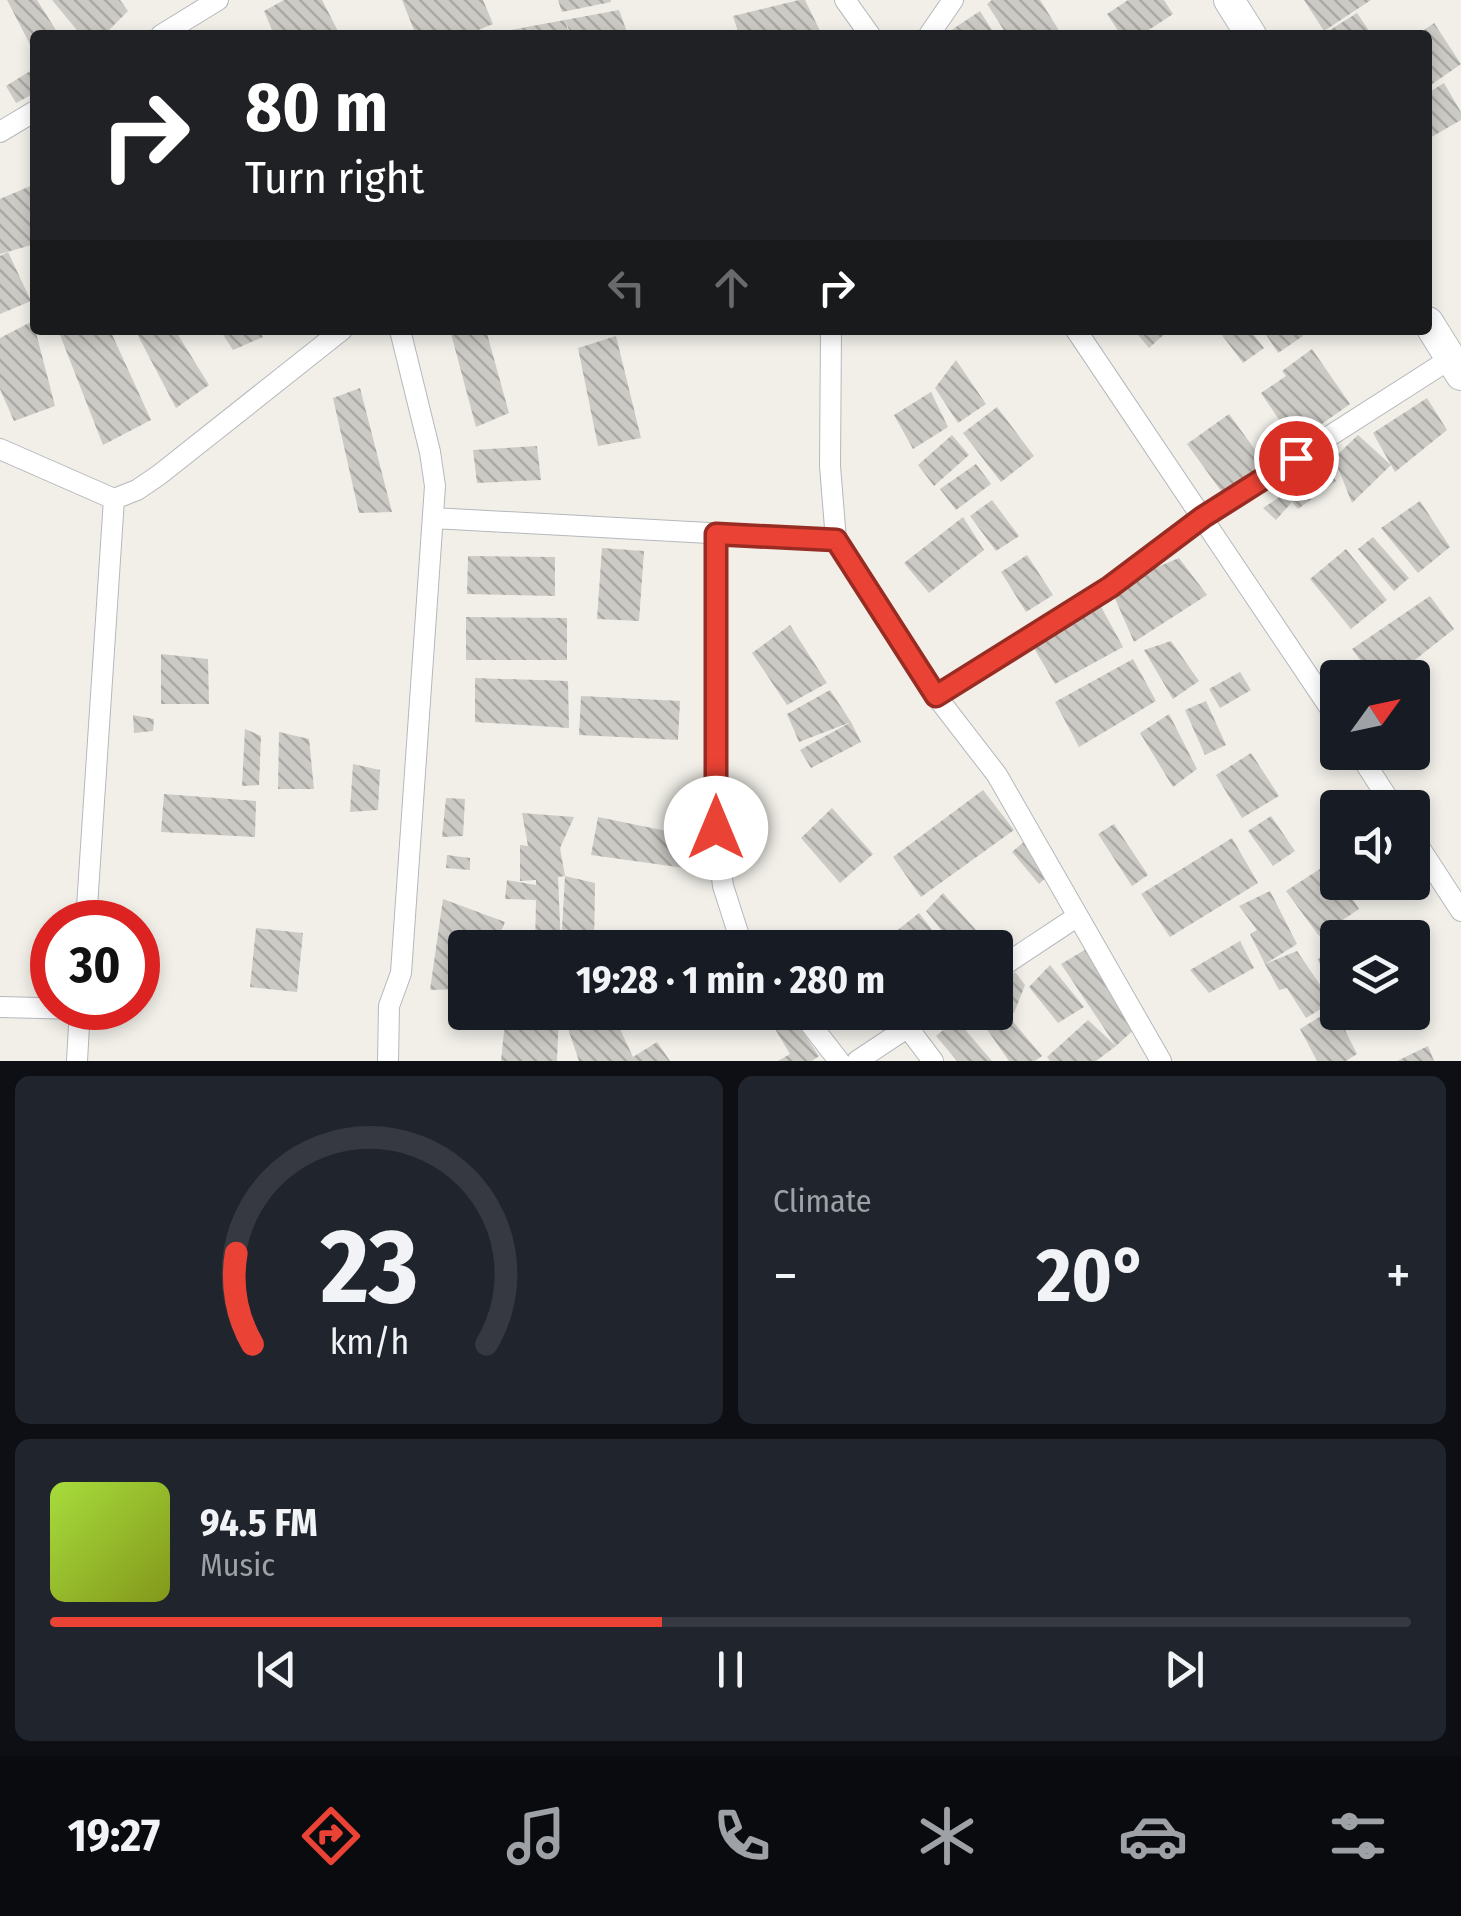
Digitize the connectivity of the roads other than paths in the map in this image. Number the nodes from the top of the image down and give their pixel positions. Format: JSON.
{"nodes":[{"id":1,"x":218,"y":0,"type":"edge"},
{"id":2,"x":845,"y":0,"type":"edge"},
{"id":3,"x":953,"y":0,"type":"edge"},
{"id":4,"x":1229,"y":0,"type":"edge"},
{"id":5,"x":170,"y":30,"type":"edge"},
{"id":6,"x":866,"y":30,"type":"edge"},
{"id":7,"x":932,"y":30,"type":"edge"},
{"id":8,"x":1248,"y":30,"type":"edge"},
{"id":9,"x":30,"y":114,"type":"edge"},
{"id":10,"x":0,"y":132,"type":"edge"},
{"id":11,"x":1432,"y":328,"type":"edge"},
{"id":12,"x":336,"y":335,"type":"edge"},
{"id":13,"x":401,"y":335,"type":"edge"},
{"id":14,"x":830,"y":335,"type":"edge"},
{"id":15,"x":1079,"y":335,"type":"edge"},
{"id":16,"x":1456,"y":367,"type":"edge"},
{"id":17,"x":0,"y":450,"type":"edge"},
{"id":18,"x":114,"y":499,"type":"junction"},
{"id":19,"x":1203,"y":517,"type":"junction"},
{"id":20,"x":433,"y":518,"type":"junction"},
{"id":21,"x":716,"y":534,"type":"junction"},
{"id":22,"x":836,"y":540,"type":"junction"},
{"id":23,"x":1320,"y":693,"type":"edge"},
{"id":24,"x":936,"y":696,"type":"junction"},
{"id":25,"x":1430,"y":863,"type":"edge"},
{"id":26,"x":87,"y":900,"type":"edge"},
{"id":27,"x":1461,"y":910,"type":"edge"},
{"id":28,"x":1078,"y":916,"type":"junction"},
{"id":29,"x":736,"y":930,"type":"edge"},
{"id":30,"x":1013,"y":958,"type":"edge"},
{"id":31,"x":0,"y":1006,"type":"edge"},
{"id":32,"x":30,"y":1007,"type":"edge"},
{"id":33,"x":79,"y":1030,"type":"edge"},
{"id":34,"x":815,"y":1030,"type":"edge"},
{"id":35,"x":905,"y":1030,"type":"edge"},
{"id":36,"x":910,"y":1030,"type":"edge"},
{"id":37,"x":77,"y":1061,"type":"edge"},
{"id":38,"x":388,"y":1061,"type":"edge"},
{"id":39,"x":838,"y":1061,"type":"edge"},
{"id":40,"x":858,"y":1061,"type":"edge"},
{"id":41,"x":933,"y":1061,"type":"edge"},
{"id":42,"x":1160,"y":1061,"type":"edge"}],
"edges":[{"from":1,"to":5,"type":"street"},
{"from":2,"to":6,"type":"street"},
{"from":3,"to":7,"type":"street"},
{"from":4,"to":8,"type":"street"},
{"from":9,"to":10,"type":"street"},
{"from":11,"to":16,"type":"street"},
{"from":12,"to":18,"type":"street"},
{"from":13,"to":20,"type":"street"},
{"from":14,"to":22,"type":"street"},
{"from":15,"to":19,"type":"street"},
{"from":16,"to":19,"type":"street"},
{"from":17,"to":18,"type":"street"},
{"from":18,"to":26,"type":"street"},
{"from":19,"to":23,"type":"street"},
{"from":19,"to":24,"type":"street"},
{"from":20,"to":21,"type":"street"},
{"from":20,"to":38,"type":"street"},
{"from":21,"to":22,"type":"street"},
{"from":21,"to":29,"type":"street"},
{"from":22,"to":24,"type":"street"},
{"from":24,"to":28,"type":"street"},
{"from":25,"to":27,"type":"street"},
{"from":28,"to":30,"type":"street"},
{"from":28,"to":42,"type":"street"},
{"from":31,"to":32,"type":"street"},
{"from":33,"to":37,"type":"street"},
{"from":34,"to":39,"type":"street"},
{"from":35,"to":40,"type":"street"},
{"from":36,"to":41,"type":"street"}]}
